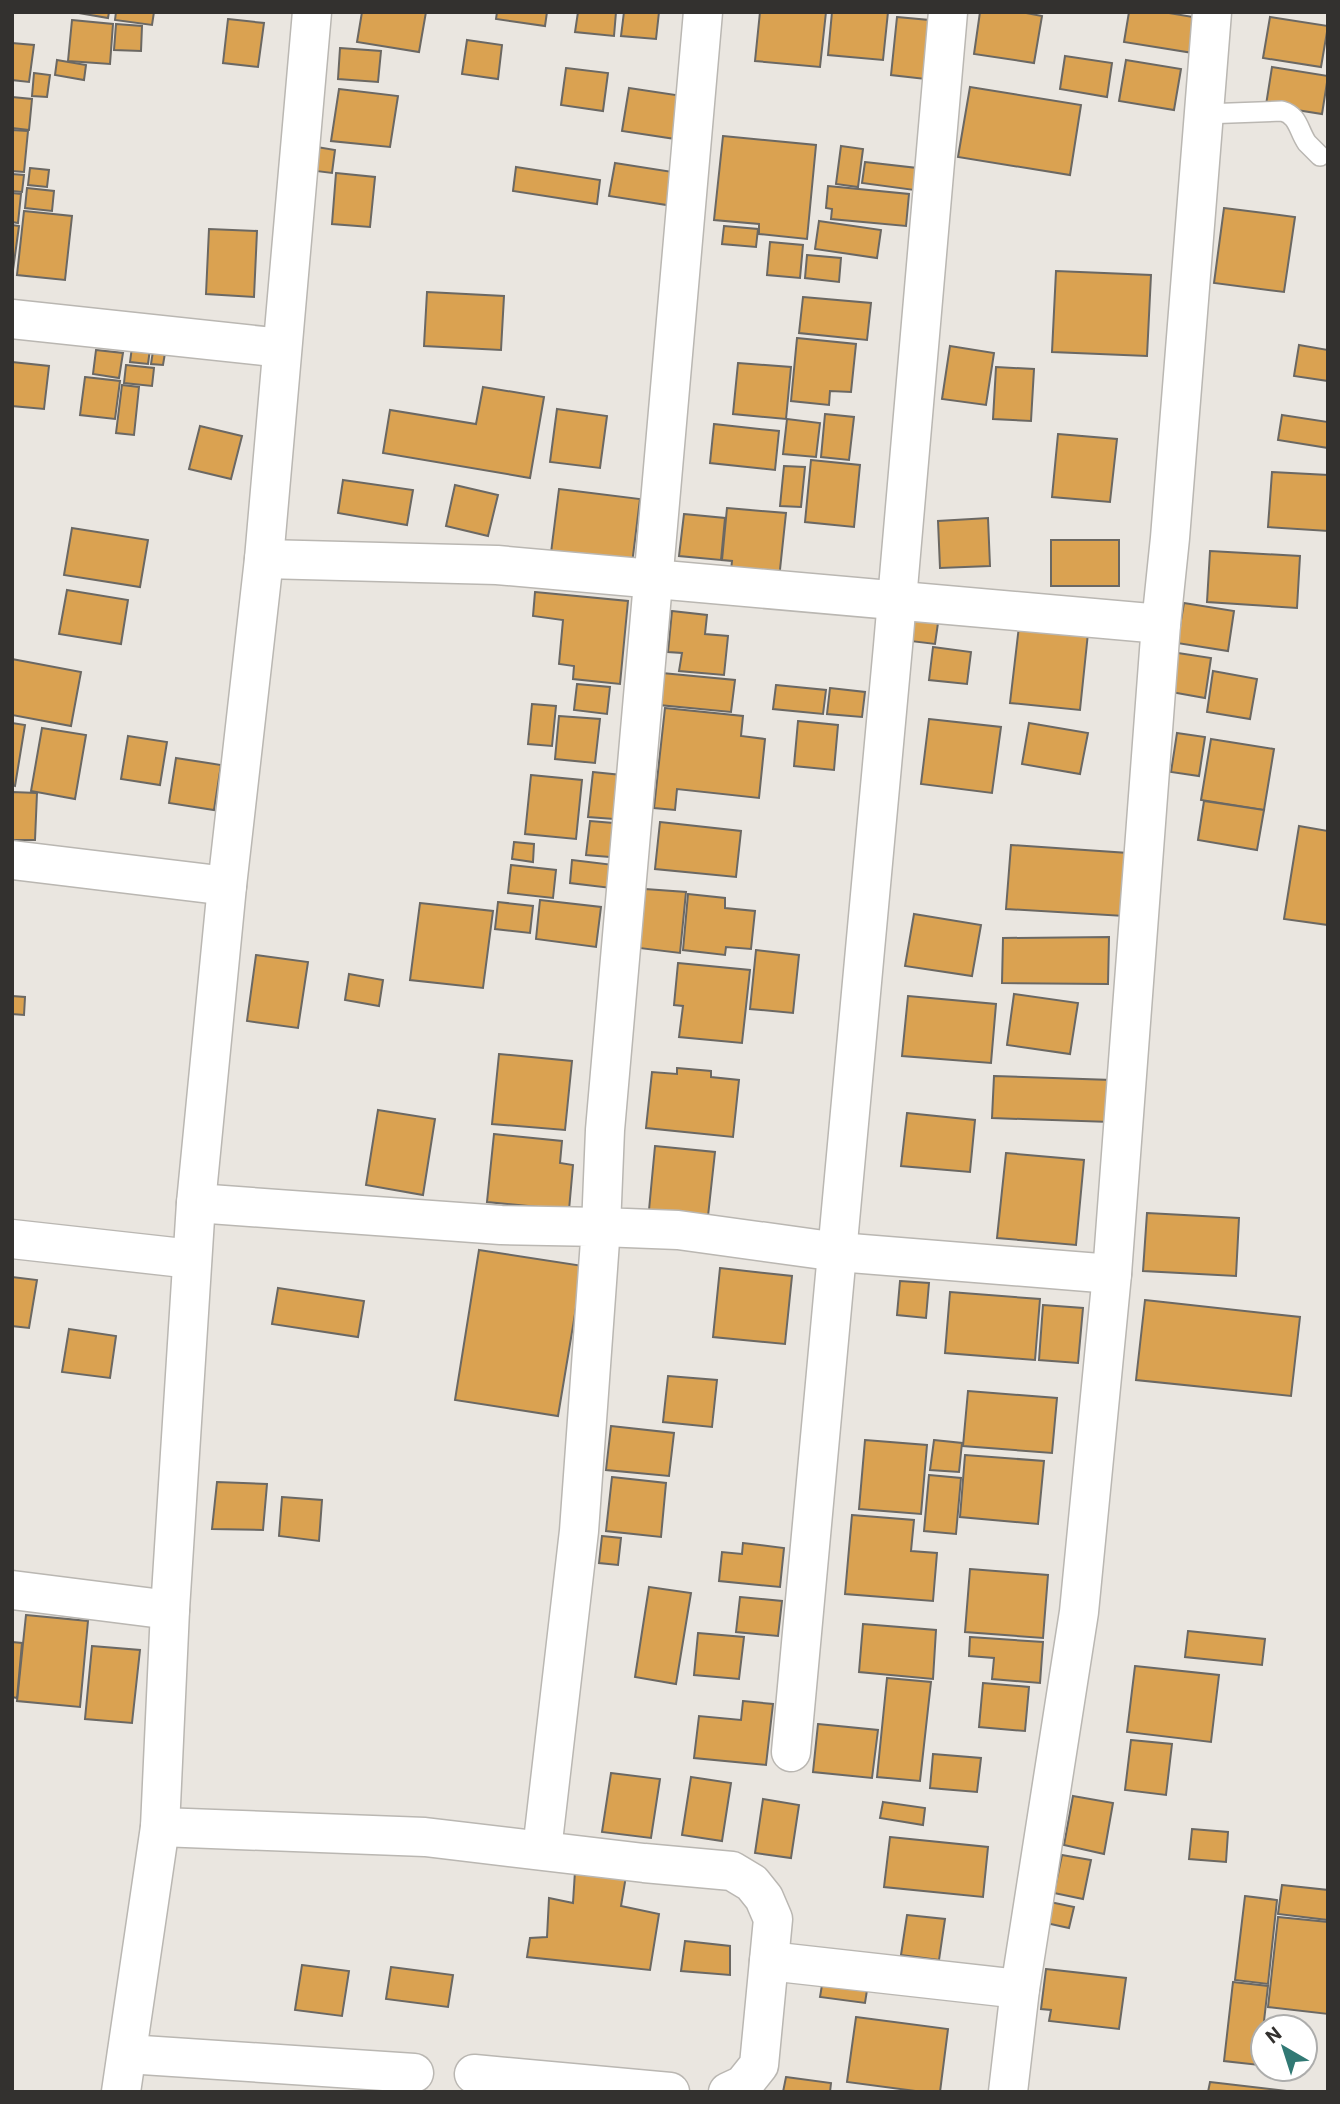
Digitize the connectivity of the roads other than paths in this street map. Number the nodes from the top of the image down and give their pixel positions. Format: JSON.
{"nodes":[{"id":1,"x":312,"y":12,"type":"edge"},
{"id":2,"x":703,"y":12,"type":"edge"},
{"id":3,"x":948,"y":12,"type":"edge"},
{"id":4,"x":1212,"y":12,"type":"edge"},
{"id":5,"x":1204,"y":114,"type":"junction"},
{"id":6,"x":1320,"y":156,"type":"dead end"},
{"id":7,"x":12,"y":319,"type":"edge"},
{"id":8,"x":282,"y":348,"type":"junction"},
{"id":9,"x":264,"y":559,"type":"junction"},
{"id":10,"x":653,"y":578,"type":"junction"},
{"id":11,"x":897,"y":600,"type":"junction"},
{"id":12,"x":1161,"y":624,"type":"junction"},
{"id":13,"x":12,"y":860,"type":"edge"},
{"id":14,"x":227,"y":886,"type":"junction"},
{"id":15,"x":196,"y":1203,"type":"junction"},
{"id":16,"x":601,"y":1227,"type":"junction"},
{"id":17,"x":12,"y":1239,"type":"edge"},
{"id":18,"x":838,"y":1252,"type":"junction"},
{"id":19,"x":192,"y":1259,"type":"junction"},
{"id":20,"x":1112,"y":1274,"type":"junction"},
{"id":21,"x":12,"y":1590,"type":"edge"},
{"id":22,"x":170,"y":1610,"type":"junction"},
{"id":23,"x":791,"y":1752,"type":"dead end"},
{"id":24,"x":160,"y":1827,"type":"junction"},
{"id":25,"x":542,"y":1850,"type":"junction"},
{"id":26,"x":769,"y":1961,"type":"junction"},
{"id":27,"x":1020,"y":1989,"type":"junction"},
{"id":28,"x":127,"y":2054,"type":"junction"},
{"id":29,"x":414,"y":2073,"type":"dead end"},
{"id":30,"x":474,"y":2074,"type":"dead end"},
{"id":31,"x":121,"y":2092,"type":"edge"},
{"id":32,"x":670,"y":2092,"type":"edge"},
{"id":33,"x":728,"y":2092,"type":"edge"},
{"id":34,"x":1008,"y":2092,"type":"edge"}],
"edges":[{"from":1,"to":8,"type":"street"},
{"from":2,"to":10,"type":"street"},
{"from":3,"to":11,"type":"street"},
{"from":4,"to":5,"type":"street"},
{"from":5,"to":6,"type":"lane"},
{"from":5,"to":12,"type":"street"},
{"from":7,"to":8,"type":"street"},
{"from":8,"to":9,"type":"street"},
{"from":9,"to":10,"type":"street"},
{"from":9,"to":14,"type":"street"},
{"from":10,"to":11,"type":"street"},
{"from":10,"to":16,"type":"street"},
{"from":11,"to":12,"type":"street"},
{"from":11,"to":18,"type":"street"},
{"from":12,"to":20,"type":"street"},
{"from":13,"to":14,"type":"street"},
{"from":14,"to":15,"type":"street"},
{"from":15,"to":16,"type":"street"},
{"from":15,"to":19,"type":"street"},
{"from":16,"to":18,"type":"street"},
{"from":16,"to":25,"type":"street"},
{"from":17,"to":19,"type":"street"},
{"from":18,"to":20,"type":"street"},
{"from":18,"to":23,"type":"street"},
{"from":19,"to":22,"type":"street"},
{"from":20,"to":27,"type":"street"},
{"from":21,"to":22,"type":"street"},
{"from":22,"to":24,"type":"street"},
{"from":24,"to":25,"type":"street"},
{"from":24,"to":28,"type":"street"},
{"from":25,"to":26,"type":"street"},
{"from":26,"to":27,"type":"street"},
{"from":26,"to":33,"type":"street"},
{"from":27,"to":34,"type":"street"},
{"from":28,"to":29,"type":"street"},
{"from":28,"to":31,"type":"street"},
{"from":30,"to":32,"type":"street"}]}
